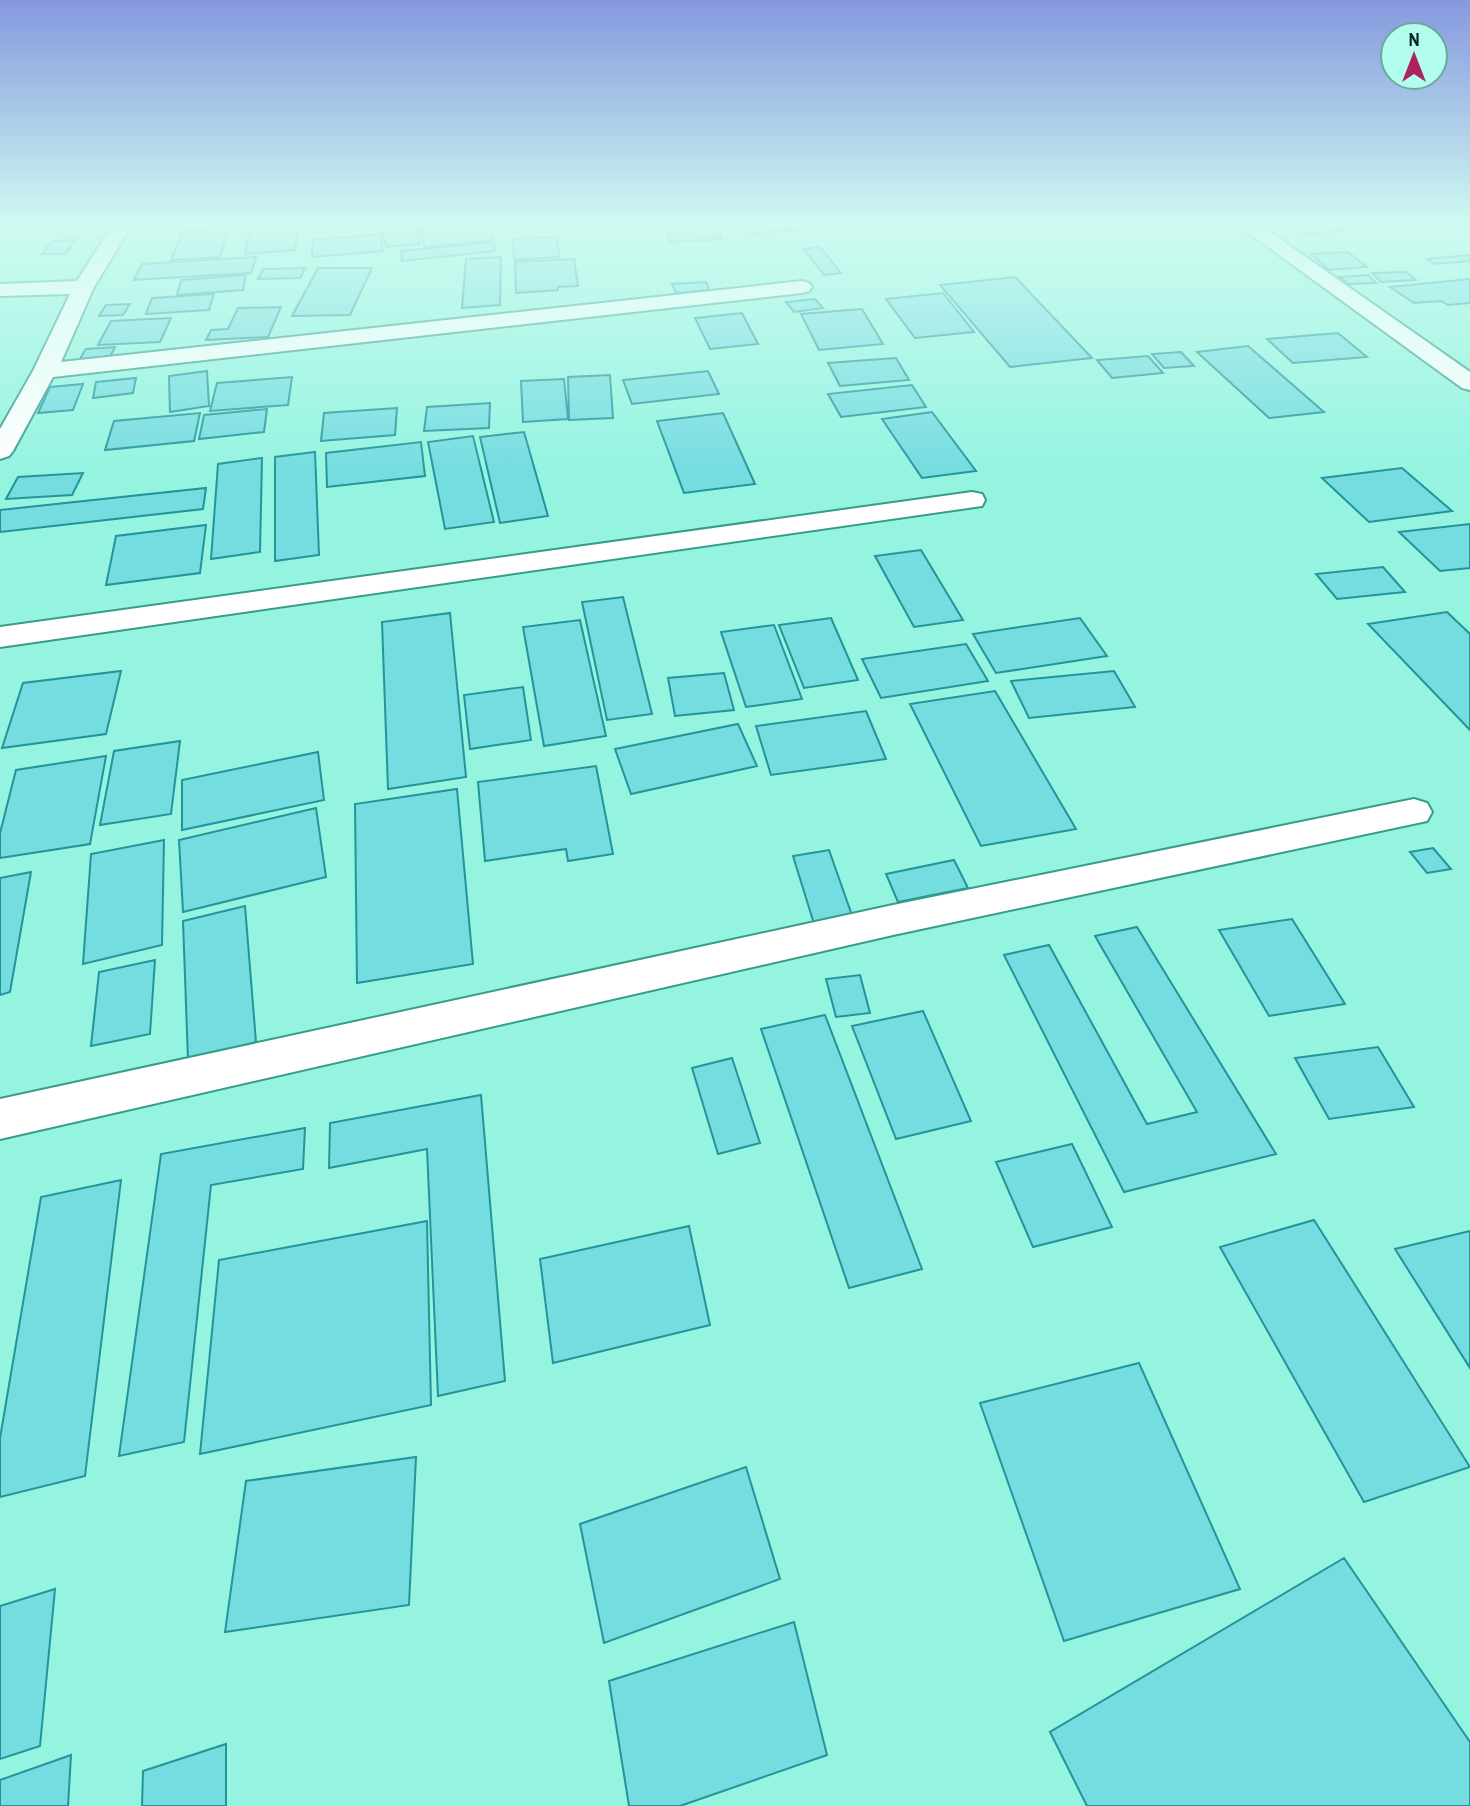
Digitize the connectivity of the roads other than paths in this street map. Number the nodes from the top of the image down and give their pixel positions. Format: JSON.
{"nodes":[{"id":1,"x":76,"y":304,"type":"edge"},
{"id":2,"x":646,"y":304,"type":"edge"},
{"id":3,"x":1359,"y":304,"type":"edge"},
{"id":4,"x":46,"y":371,"type":"junction"},
{"id":5,"x":1470,"y":383,"type":"edge"},
{"id":6,"x":0,"y":451,"type":"edge"},
{"id":7,"x":972,"y":500,"type":"dead end"},
{"id":8,"x":0,"y":637,"type":"edge"},
{"id":9,"x":1414,"y":812,"type":"dead end"},
{"id":10,"x":0,"y":1119,"type":"edge"}],
"edges":[{"from":1,"to":4,"type":"street"},
{"from":2,"to":4,"type":"street"},
{"from":3,"to":5,"type":"street"},
{"from":4,"to":6,"type":"street"},
{"from":7,"to":8,"type":"street"},
{"from":9,"to":10,"type":"street"}]}
